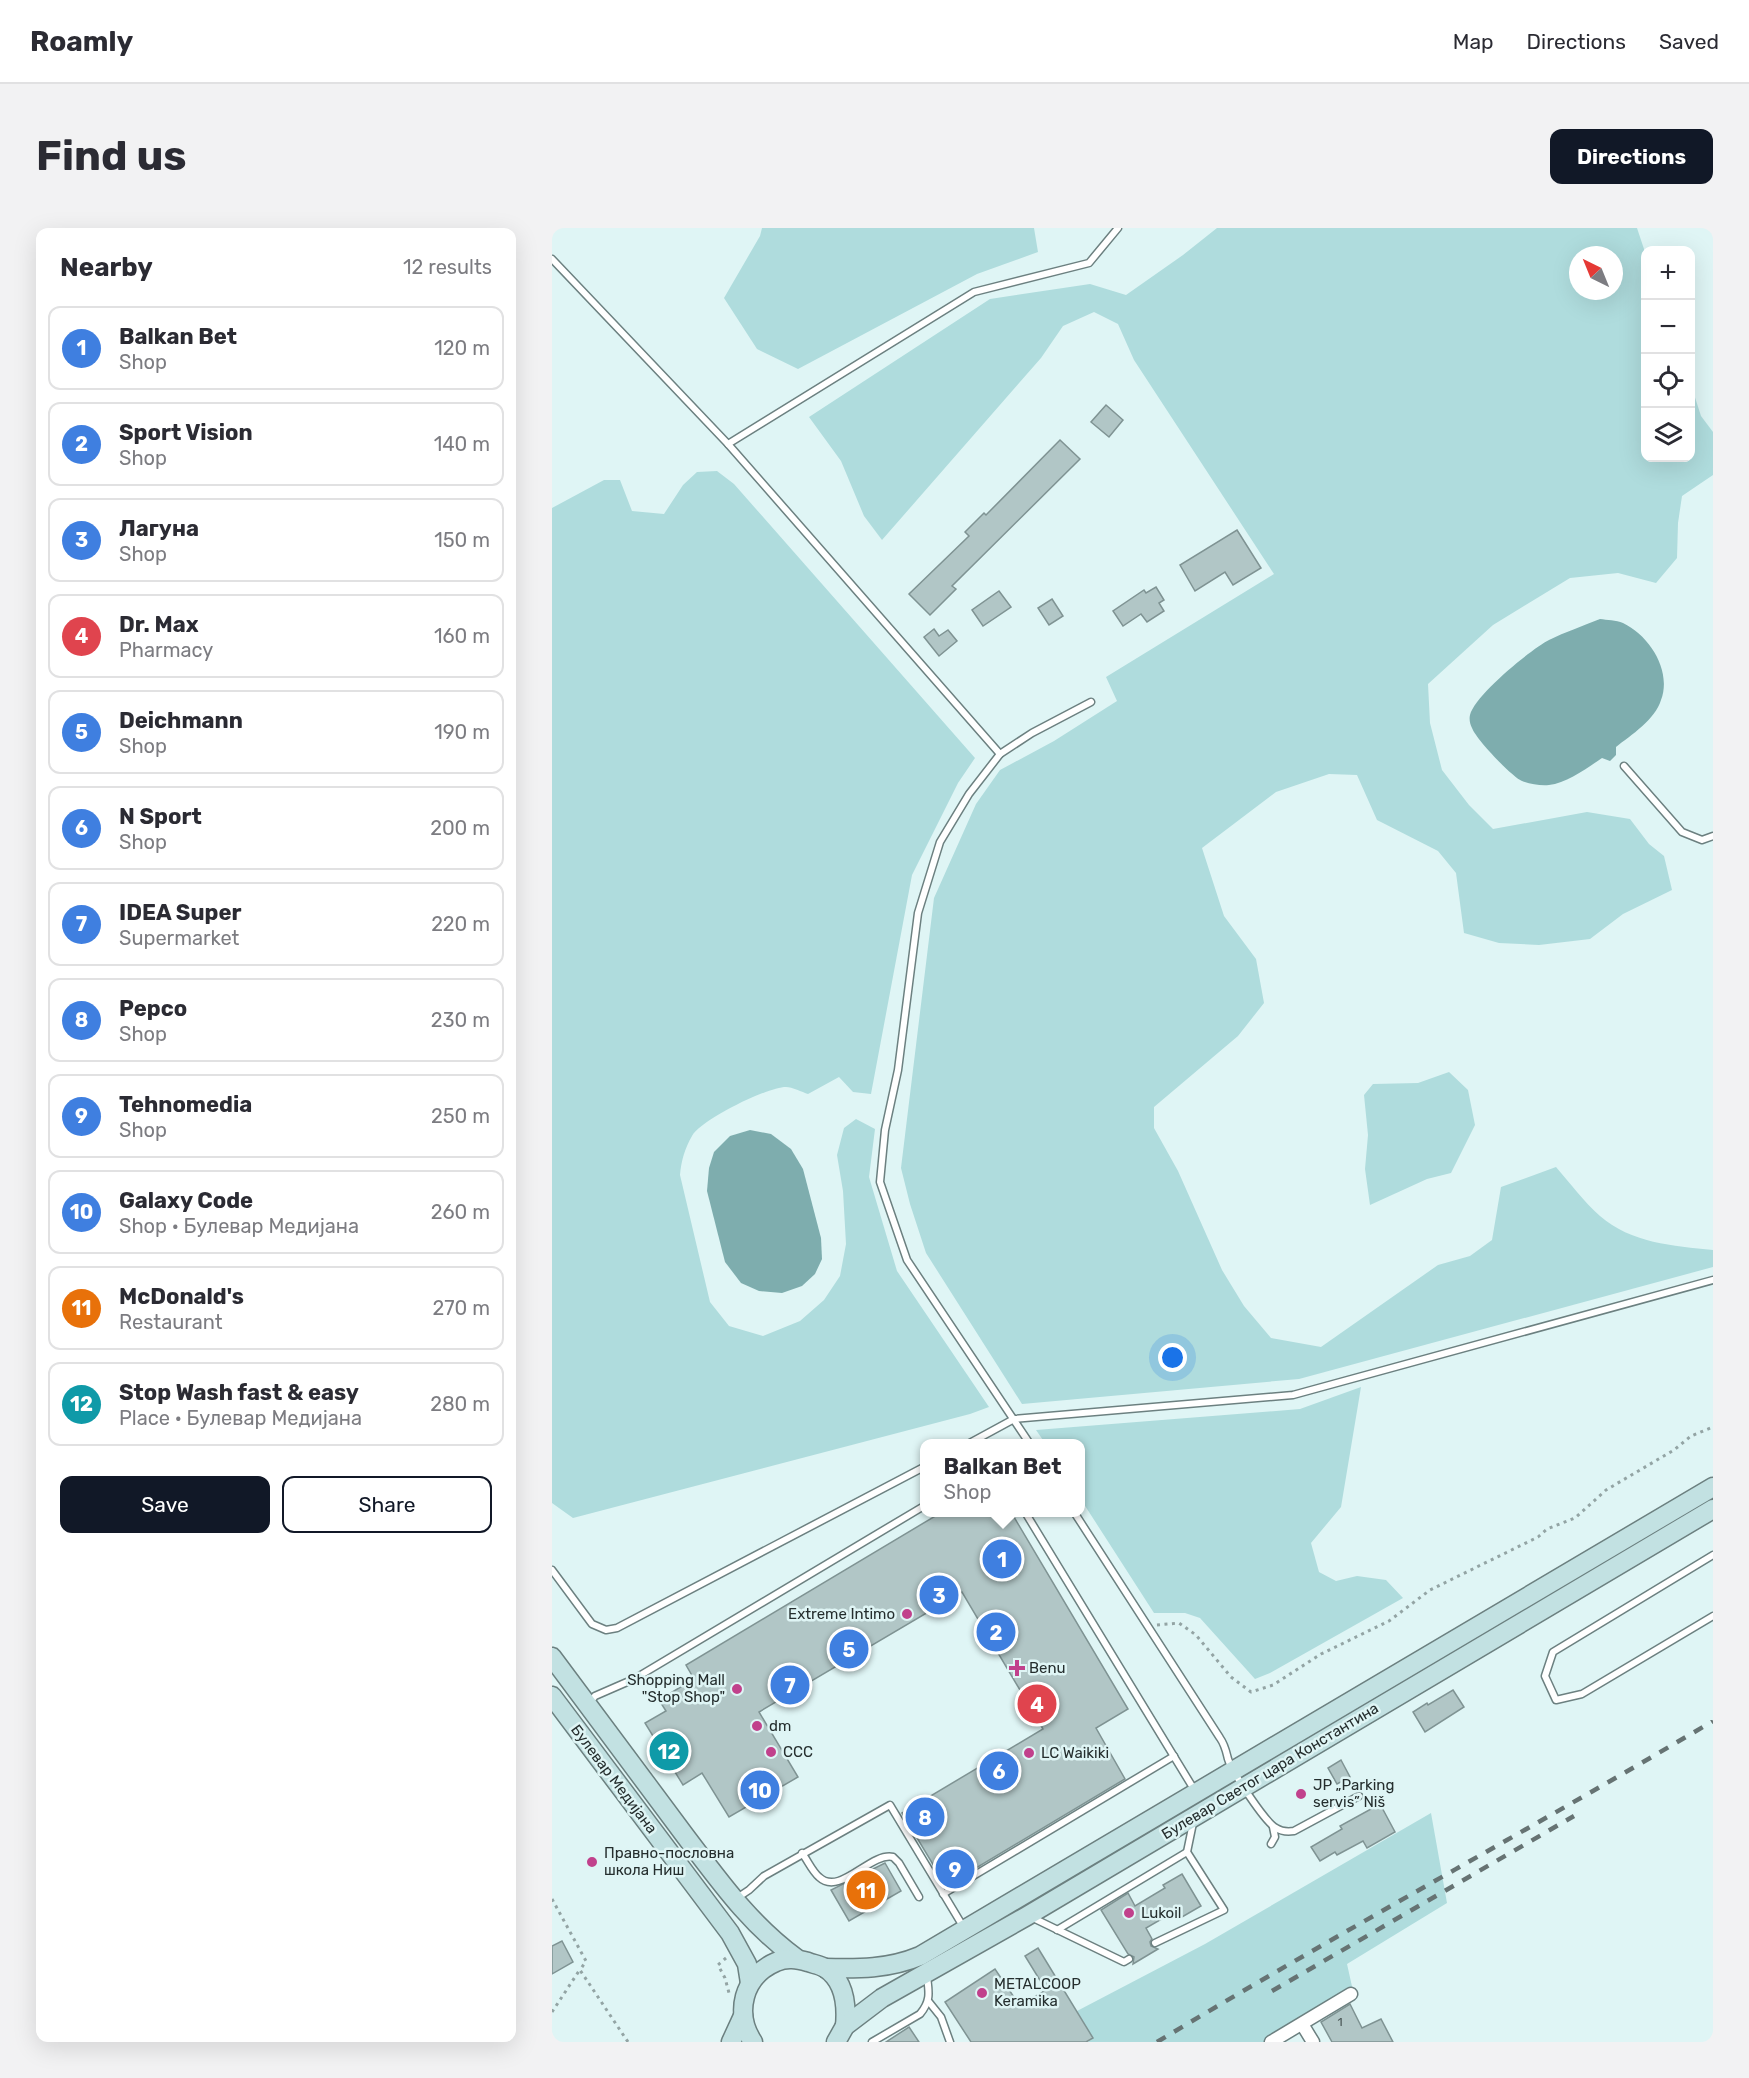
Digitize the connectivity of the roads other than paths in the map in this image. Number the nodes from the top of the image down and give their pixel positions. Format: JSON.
{"nodes":[{"id":1,"x":1118,"y":228,"type":"edge"},
{"id":2,"x":552,"y":259,"type":"edge"},
{"id":3,"x":728,"y":444,"type":"junction"},
{"id":4,"x":1091,"y":702,"type":"dead end"},
{"id":5,"x":1000,"y":754,"type":"junction"},
{"id":6,"x":1624,"y":766,"type":"dead end"},
{"id":7,"x":1713,"y":836,"type":"edge"},
{"id":8,"x":1713,"y":1280,"type":"edge"},
{"id":9,"x":1014,"y":1419,"type":"junction"},
{"id":10,"x":976,"y":1439,"type":"edge"},
{"id":11,"x":1027,"y":1439,"type":"edge"},
{"id":12,"x":920,"y":1469,"type":"edge"},
{"id":13,"x":1713,"y":1487,"type":"edge"},
{"id":14,"x":920,"y":1508,"type":"edge"},
{"id":15,"x":1713,"y":1509,"type":"edge"},
{"id":16,"x":1028,"y":1517,"type":"edge"},
{"id":17,"x":1077,"y":1517,"type":"edge"},
{"id":18,"x":1713,"y":1555,"type":"edge"},
{"id":19,"x":552,"y":1570,"type":"edge"},
{"id":20,"x":1713,"y":1616,"type":"edge"},
{"id":21,"x":552,"y":1657,"type":"edge"},
{"id":22,"x":552,"y":1696,"type":"edge"},
{"id":23,"x":587,"y":1704,"type":"junction"},
{"id":24,"x":1174,"y":1756,"type":"junction"},
{"id":25,"x":1234,"y":1769,"type":"junction"},
{"id":26,"x":1243,"y":1787,"type":"junction"},
{"id":27,"x":1196,"y":1792,"type":"junction"},
{"id":28,"x":1359,"y":1796,"type":"dead end"},
{"id":29,"x":1195,"y":1816,"type":"junction"},
{"id":30,"x":1273,"y":1827,"type":"junction"},
{"id":31,"x":1271,"y":1844,"type":"dead end"},
{"id":32,"x":1187,"y":1852,"type":"junction"},
{"id":33,"x":802,"y":1853,"type":"junction"},
{"id":34,"x":944,"y":1894,"type":"junction"},
{"id":35,"x":919,"y":1897,"type":"dead end"},
{"id":36,"x":734,"y":1899,"type":"junction"},
{"id":37,"x":1027,"y":1916,"type":"junction"},
{"id":38,"x":965,"y":1929,"type":"junction"},
{"id":39,"x":1057,"y":1930,"type":"junction"},
{"id":40,"x":1155,"y":1943,"type":"dead end"},
{"id":41,"x":796,"y":1958,"type":"junction"},
{"id":42,"x":1129,"y":1959,"type":"dead end"},
{"id":43,"x":825,"y":1968,"type":"junction"},
{"id":44,"x":926,"y":1974,"type":"junction"},
{"id":45,"x":750,"y":1983,"type":"junction"},
{"id":46,"x":1350,"y":1994,"type":"dead end"},
{"id":47,"x":929,"y":2002,"type":"junction"},
{"id":48,"x":742,"y":2016,"type":"junction"},
{"id":49,"x":1302,"y":2024,"type":"junction"},
{"id":50,"x":844,"y":2026,"type":"junction"},
{"id":51,"x":731,"y":2042,"type":"edge"},
{"id":52,"x":753,"y":2042,"type":"edge"},
{"id":53,"x":836,"y":2042,"type":"edge"},
{"id":54,"x":873,"y":2042,"type":"edge"},
{"id":55,"x":950,"y":2042,"type":"edge"},
{"id":56,"x":1271,"y":2042,"type":"edge"},
{"id":57,"x":1312,"y":2042,"type":"edge"}],
"edges":[{"from":1,"to":3,"type":"lane"},
{"from":2,"to":3,"type":"lane"},
{"from":3,"to":5,"type":"lane"},
{"from":4,"to":5,"type":"lane"},
{"from":5,"to":9,"type":"lane"},
{"from":6,"to":7,"type":"lane"},
{"from":8,"to":9,"type":"lane"},
{"from":9,"to":10,"type":"lane"},
{"from":9,"to":11,"type":"lane"},
{"from":12,"to":19,"type":"lane"},
{"from":13,"to":25,"type":"main road","name":"Булевар Светог цара Константина"},
{"from":14,"to":23,"type":"lane"},
{"from":15,"to":26,"type":"main road","name":"Булевар Светог цара Константина"},
{"from":16,"to":24,"type":"lane"},
{"from":17,"to":25,"type":"lane"},
{"from":18,"to":20,"type":"lane"},
{"from":21,"to":23,"type":"main road","name":"Булевар Медијана"},
{"from":22,"to":45,"type":"main road","name":"Булевар Медијана"},
{"from":23,"to":36,"type":"main road","name":"Булевар Медијана"},
{"from":24,"to":27,"type":"lane"},
{"from":24,"to":34,"type":"lane"},
{"from":25,"to":26,"type":"lane"},
{"from":25,"to":27,"type":"main road","name":"Булевар Светог цара Константина"},
{"from":26,"to":29,"type":"main road","name":"Булевар Светог цара Константина"},
{"from":26,"to":30,"type":"lane"},
{"from":27,"to":38,"type":"main road","name":"Булевар Светог цара Константина"},
{"from":28,"to":30,"type":"lane"},
{"from":29,"to":32,"type":"lane"},
{"from":29,"to":37,"type":"main road","name":"Булевар Светог цара Константина"},
{"from":30,"to":31,"type":"lane"},
{"from":32,"to":39,"type":"lane"},
{"from":32,"to":40,"type":"lane"},
{"from":33,"to":34,"type":"lane"},
{"from":33,"to":35,"type":"lane"},
{"from":33,"to":36,"type":"lane"},
{"from":34,"to":38,"type":"lane"},
{"from":36,"to":41,"type":"main road","name":"Булевар Медијана"},
{"from":37,"to":39,"type":"lane"},
{"from":37,"to":44,"type":"main road","name":"Булевар Светог цара Константина"},
{"from":38,"to":43,"type":"main road","name":"Булевар Светог цара Константина"},
{"from":39,"to":42,"type":"lane"},
{"from":41,"to":43,"type":"main road","name":"Булевар Светог цара Константина"},
{"from":41,"to":45,"type":"main road"},
{"from":43,"to":50,"type":"main road"},
{"from":44,"to":47,"type":"lane"},
{"from":44,"to":50,"type":"main road","name":"Булевар Светог цара Константина"},
{"from":45,"to":48,"type":"main road"},
{"from":46,"to":49,"type":"street"},
{"from":47,"to":54,"type":"lane"},
{"from":47,"to":55,"type":"lane"},
{"from":48,"to":51,"type":"main road"},
{"from":48,"to":52,"type":"main road"},
{"from":49,"to":56,"type":"street"},
{"from":49,"to":57,"type":"street"},
{"from":50,"to":53,"type":"main road","name":"Булевар Светог цара Константина"}]}
